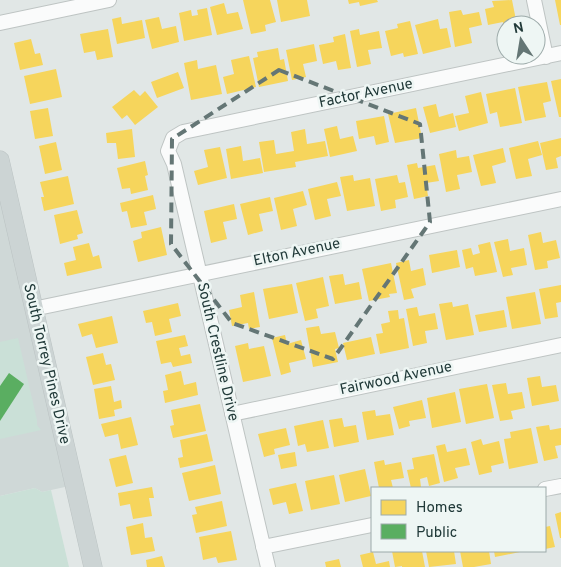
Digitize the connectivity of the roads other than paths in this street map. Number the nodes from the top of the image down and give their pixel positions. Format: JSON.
{"nodes":[{"id":1,"x":108,"y":0,"type":"edge"},
{"id":2,"x":534,"y":0,"type":"edge"},
{"id":3,"x":92,"y":2,"type":"edge"},
{"id":4,"x":537,"y":15,"type":"edge"},
{"id":5,"x":0,"y":23,"type":"edge"},
{"id":6,"x":561,"y":53,"type":"edge"},
{"id":7,"x":546,"y":57,"type":"edge"},
{"id":8,"x":508,"y":65,"type":"edge"},
{"id":9,"x":173,"y":138,"type":"joint"},
{"id":10,"x":0,"y":160,"type":"edge"},
{"id":11,"x":561,"y":199,"type":"edge"},
{"id":12,"x":198,"y":274,"type":"junction"},
{"id":13,"x":33,"y":309,"type":"junction"},
{"id":14,"x":561,"y":344,"type":"edge"},
{"id":15,"x":232,"y":414,"type":"junction"},
{"id":16,"x":561,"y":486,"type":"edge"},
{"id":17,"x":546,"y":489,"type":"edge"},
{"id":18,"x":371,"y":525,"type":"edge"},
{"id":19,"x":263,"y":547,"type":"junction"},
{"id":20,"x":93,"y":567,"type":"edge"},
{"id":21,"x":268,"y":567,"type":"edge"}],
"edges":[{"from":1,"to":3,"type":"street"},
{"from":2,"to":4,"type":"street"},
{"from":3,"to":5,"type":"street"},
{"from":6,"to":7,"type":"street","name":"Factor Avenue"},
{"from":8,"to":9,"type":"street","name":"Factor Avenue"},
{"from":9,"to":12,"type":"street","name":"South Crestline Drive"},
{"from":10,"to":13,"type":"main road","name":"South Torrey Pines Drive"},
{"from":11,"to":12,"type":"street","name":"Elton Avenue"},
{"from":12,"to":13,"type":"street","name":"Elton Avenue"},
{"from":12,"to":15,"type":"street","name":"South Crestline Drive"},
{"from":13,"to":20,"type":"main road","name":"South Torrey Pines Drive"},
{"from":14,"to":15,"type":"street","name":"Fairwood Avenue"},
{"from":15,"to":19,"type":"street","name":"South Crestline Drive"},
{"from":16,"to":17,"type":"street"},
{"from":18,"to":19,"type":"street"},
{"from":19,"to":21,"type":"street","name":"South Crestline Drive"}]}
